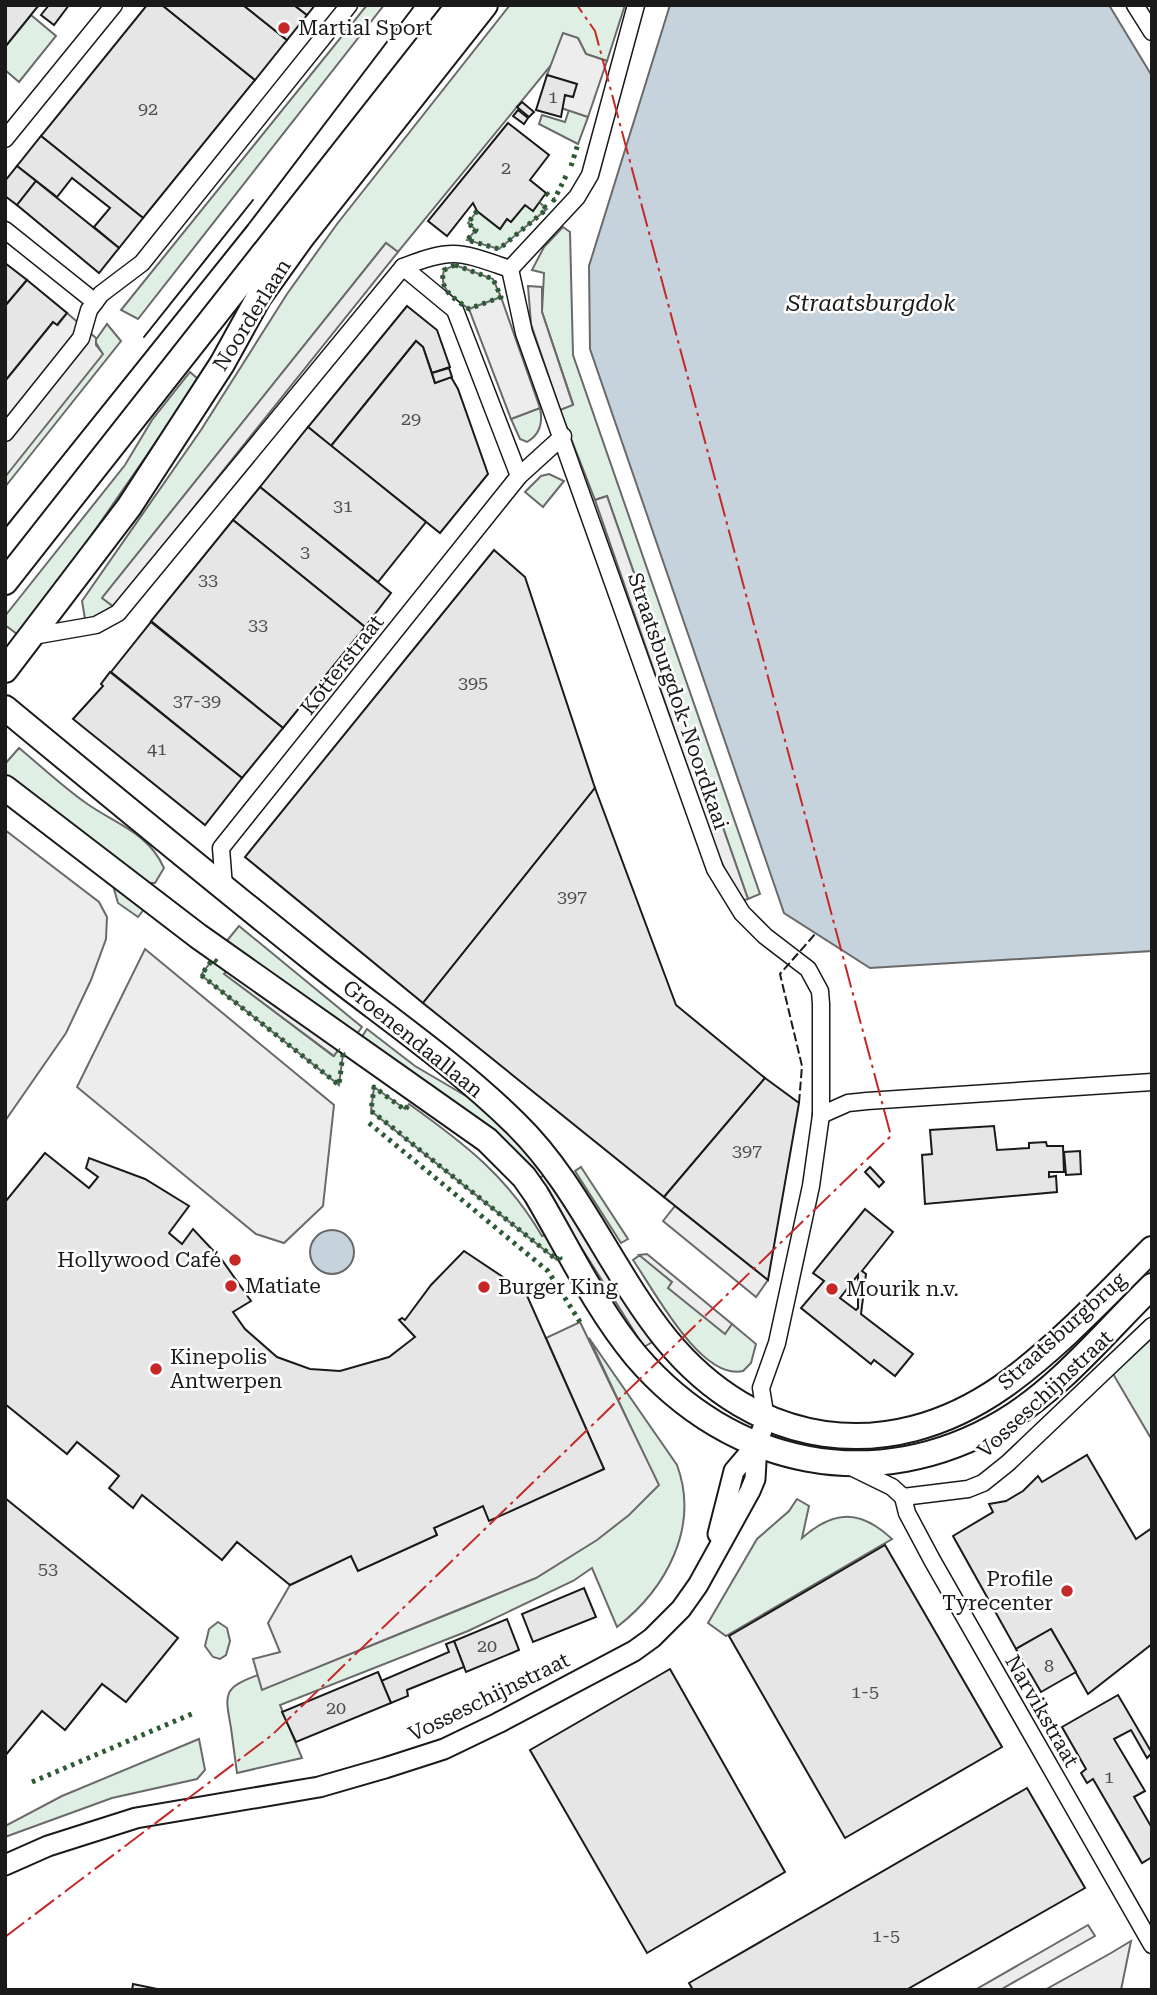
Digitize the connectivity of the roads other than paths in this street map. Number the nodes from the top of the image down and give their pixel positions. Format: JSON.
{"nodes":[{"id":1,"x":114,"y":5,"type":"edge"},
{"id":2,"x":349,"y":5,"type":"edge"},
{"id":3,"x":458,"y":5,"type":"edge"},
{"id":4,"x":485,"y":5,"type":"edge"},
{"id":5,"x":636,"y":5,"type":"edge"},
{"id":6,"x":1135,"y":5,"type":"edge"},
{"id":7,"x":1152,"y":32,"type":"edge"},
{"id":8,"x":5,"y":139,"type":"edge"},
{"id":9,"x":5,"y":230,"type":"edge"},
{"id":10,"x":403,"y":267,"type":"junction"},
{"id":11,"x":510,"y":269,"type":"junction"},
{"id":12,"x":95,"y":302,"type":"junction"},
{"id":13,"x":5,"y":433,"type":"edge"},
{"id":14,"x":562,"y":436,"type":"junction"},
{"id":15,"x":519,"y":476,"type":"junction"},
{"id":16,"x":5,"y":582,"type":"edge"},
{"id":17,"x":33,"y":636,"type":"junction"},
{"id":18,"x":5,"y":670,"type":"edge"},
{"id":19,"x":5,"y":708,"type":"edge"},
{"id":20,"x":5,"y":788,"type":"edge"},
{"id":21,"x":224,"y":887,"type":"junction"},
{"id":22,"x":1152,"y":1082,"type":"edge"},
{"id":23,"x":821,"y":1115,"type":"junction"},
{"id":24,"x":1152,"y":1249,"type":"edge"},
{"id":25,"x":1152,"y":1286,"type":"edge"},
{"id":26,"x":1152,"y":1326,"type":"edge"},
{"id":27,"x":766,"y":1419,"type":"junction"},
{"id":28,"x":757,"y":1444,"type":"junction"},
{"id":29,"x":849,"y":1466,"type":"junction"},
{"id":30,"x":903,"y":1497,"type":"junction"},
{"id":31,"x":5,"y":1865,"type":"edge"},
{"id":32,"x":1152,"y":1945,"type":"edge"}],
"edges":[{"from":1,"to":8,"type":"street"},
{"from":2,"to":12,"type":"street"},
{"from":3,"to":16,"type":"main road","name":"Noorderlaan"},
{"from":4,"to":17,"type":"main road","name":"Noorderlaan"},
{"from":5,"to":11,"type":"street"},
{"from":6,"to":7,"type":"street"},
{"from":9,"to":12,"type":"street"},
{"from":10,"to":11,"type":"street"},
{"from":10,"to":15,"type":"street"},
{"from":10,"to":17,"type":"street"},
{"from":11,"to":14,"type":"street","name":"Straatsburgdok-Noordkaai"},
{"from":12,"to":13,"type":"street"},
{"from":14,"to":15,"type":"street"},
{"from":14,"to":23,"type":"street","name":"Straatsburgdok-Noordkaai"},
{"from":15,"to":21,"type":"street","name":"Kotterstraat"},
{"from":17,"to":18,"type":"main road","name":"Noorderlaan"},
{"from":19,"to":21,"type":"main road","name":"Groenendaallaan"},
{"from":20,"to":28,"type":"main road","name":"Groenendaallaan"},
{"from":21,"to":27,"type":"main road","name":"Groenendaallaan"},
{"from":22,"to":23,"type":"street"},
{"from":23,"to":27,"type":"street","name":"Vosseschijnstraat"},
{"from":24,"to":27,"type":"main road","name":"Straatsburgbrug"},
{"from":25,"to":29,"type":"main road","name":"Straatsburgbrug"},
{"from":26,"to":30,"type":"street","name":"Vosseschijnstraat"},
{"from":27,"to":28,"type":"street","name":"Vosseschijnstraat"},
{"from":28,"to":29,"type":"main road","name":"Straatsburgbrug"},
{"from":28,"to":31,"type":"street","name":"Vosseschijnstraat"},
{"from":29,"to":30,"type":"street"},
{"from":30,"to":32,"type":"street","name":"Narvikstraat"}]}
